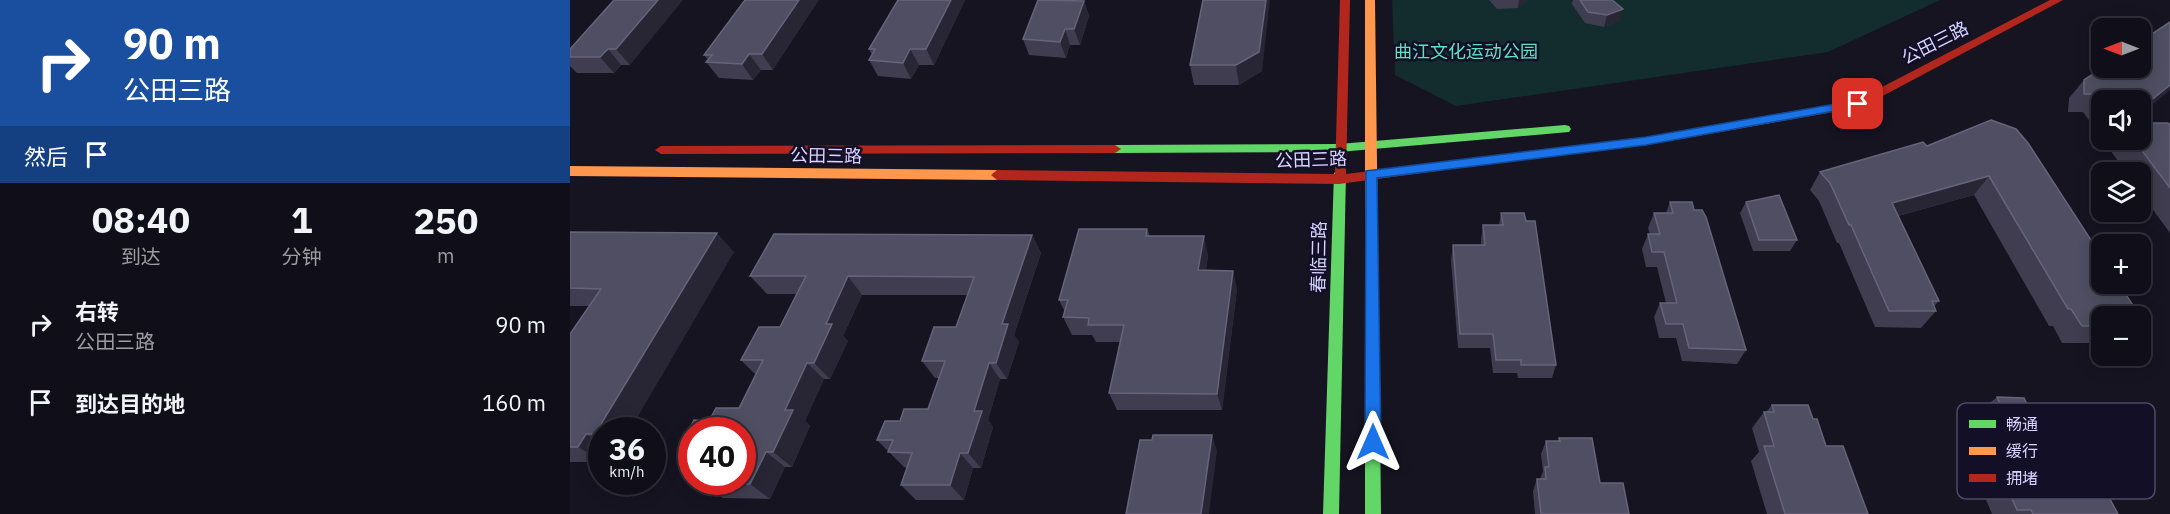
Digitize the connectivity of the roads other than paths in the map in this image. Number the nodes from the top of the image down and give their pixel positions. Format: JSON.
{"nodes":[{"id":1,"x":1345,"y":0,"type":"edge"},
{"id":2,"x":1370,"y":0,"type":"edge"},
{"id":3,"x":2058,"y":0,"type":"edge"},
{"id":4,"x":1578,"y":128,"type":"dead end"},
{"id":5,"x":1370,"y":145,"type":"junction"},
{"id":6,"x":1340,"y":148,"type":"junction"},
{"id":7,"x":641,"y":150,"type":"dead end"},
{"id":8,"x":570,"y":171,"type":"edge"},
{"id":9,"x":1371,"y":174,"type":"junction"},
{"id":10,"x":1339,"y":179,"type":"junction"},
{"id":11,"x":1331,"y":514,"type":"edge"},
{"id":12,"x":1373,"y":514,"type":"edge"}],
"edges":[{"from":1,"to":6,"type":"street","name":"春临三路"},
{"from":2,"to":5,"type":"street"},
{"from":3,"to":9,"type":"street","name":"公田三路"},
{"from":4,"to":5,"type":"street","name":"公田三路"},
{"from":5,"to":6,"type":"street","name":"公田三路"},
{"from":5,"to":9,"type":"street"},
{"from":6,"to":7,"type":"street","name":"公田三路"},
{"from":6,"to":10,"type":"street","name":"春临三路"},
{"from":8,"to":10,"type":"street","name":"公田三路"},
{"from":9,"to":10,"type":"street","name":"公田三路"},
{"from":9,"to":12,"type":"street"},
{"from":10,"to":11,"type":"street","name":"春临三路"}]}
